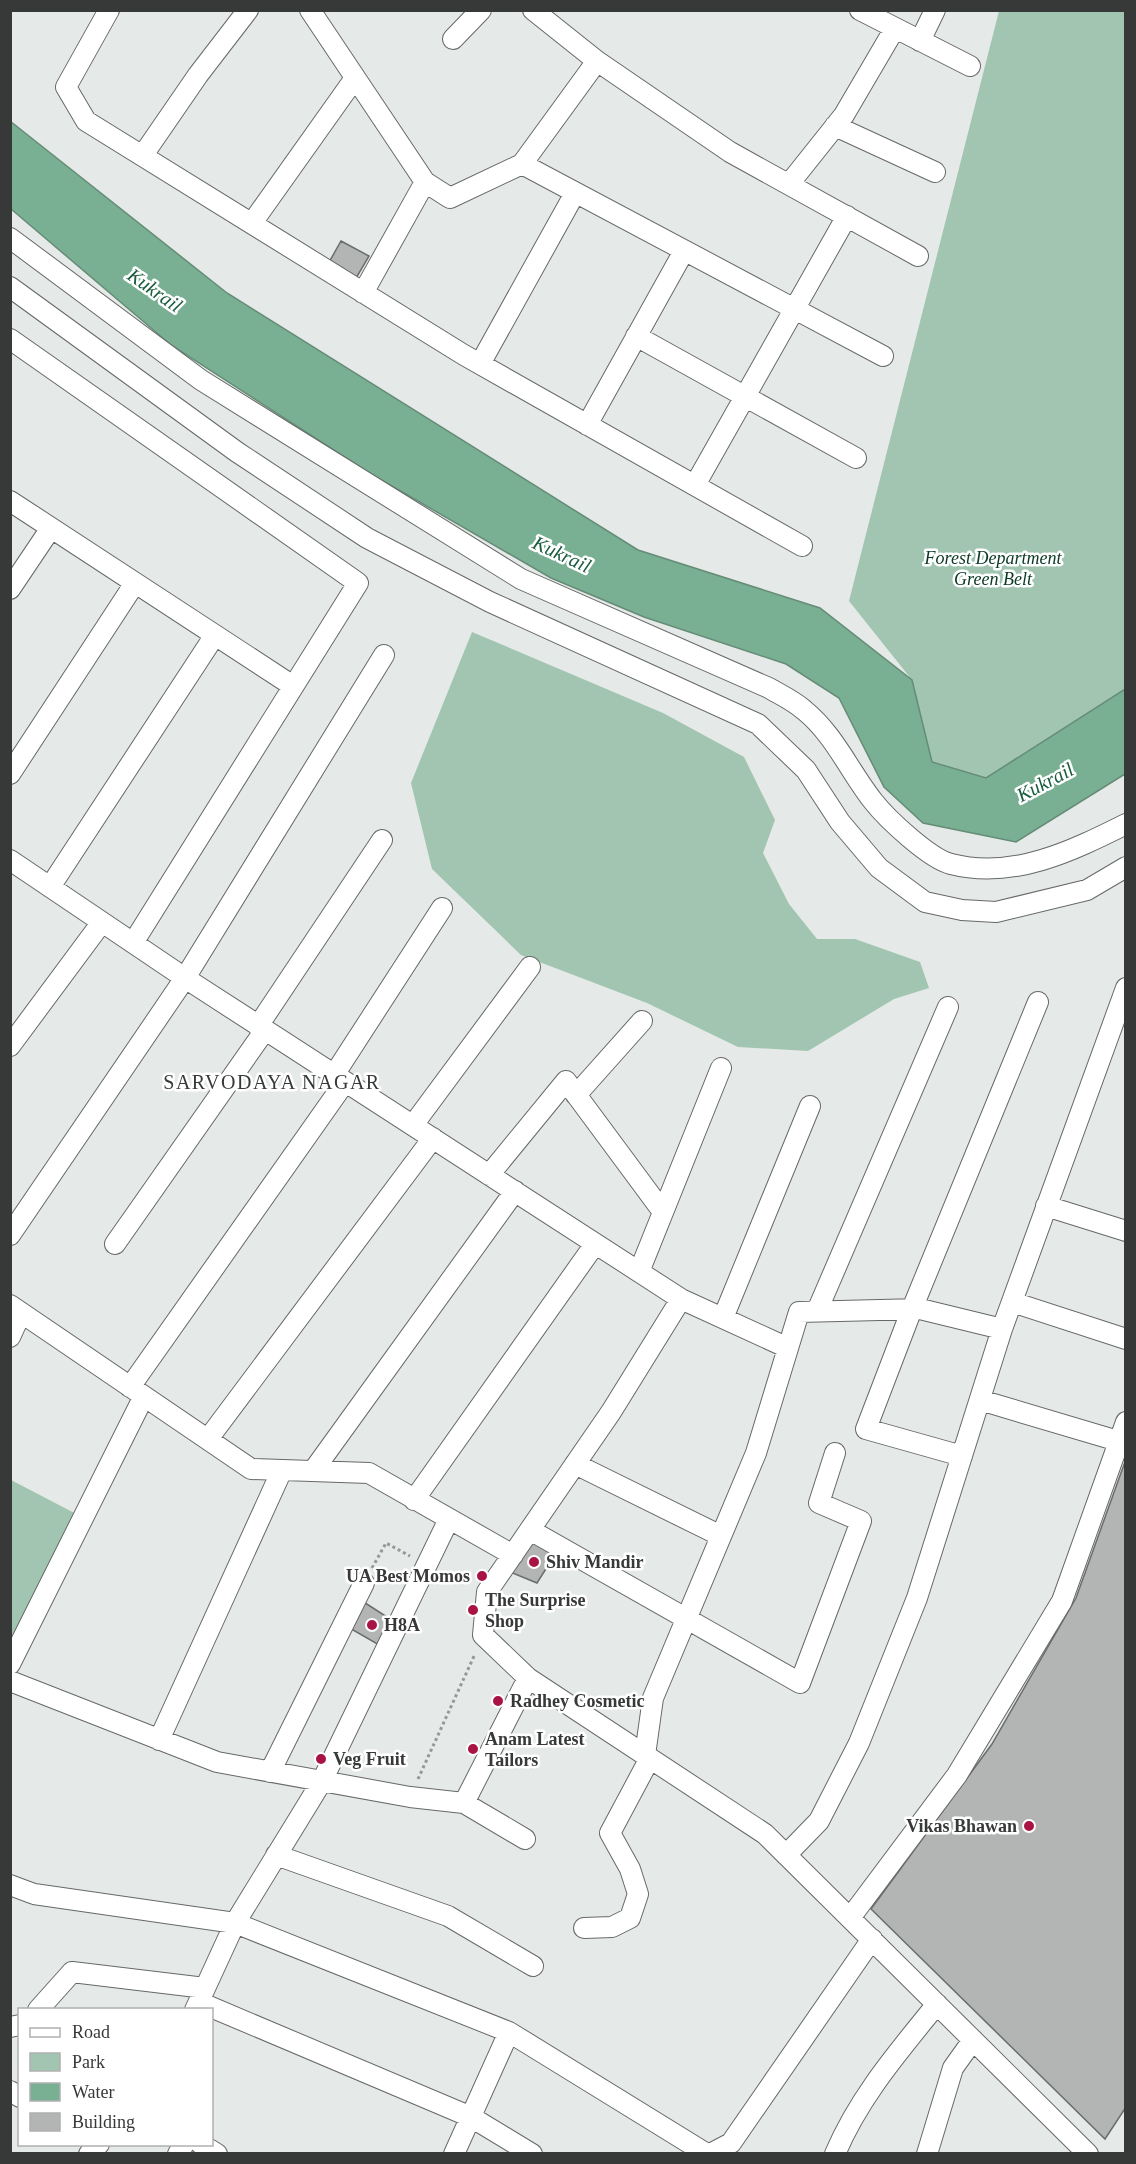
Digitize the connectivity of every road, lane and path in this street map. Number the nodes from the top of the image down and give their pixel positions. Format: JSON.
{"nodes":[{"id":1,"x":109,"y":10,"type":"edge"},
{"id":2,"x":248,"y":10,"type":"edge"},
{"id":3,"x":310,"y":10,"type":"edge"},
{"id":4,"x":481,"y":10,"type":"edge"},
{"id":5,"x":533,"y":10,"type":"edge"},
{"id":6,"x":860,"y":10,"type":"edge"},
{"id":7,"x":935,"y":10,"type":"edge"},
{"id":8,"x":895,"y":28,"type":"junction"},
{"id":9,"x":453,"y":39,"type":"dead end"},
{"id":10,"x":920,"y":41,"type":"junction"},
{"id":11,"x":597,"y":61,"type":"junction"},
{"id":12,"x":970,"y":66,"type":"dead end"},
{"id":13,"x":355,"y":78,"type":"junction"},
{"id":14,"x":835,"y":126,"type":"junction"},
{"id":15,"x":143,"y":155,"type":"junction"},
{"id":16,"x":522,"y":164,"type":"junction"},
{"id":17,"x":935,"y":172,"type":"dead end"},
{"id":18,"x":425,"y":182,"type":"junction"},
{"id":19,"x":789,"y":184,"type":"junction"},
{"id":20,"x":575,"y":193,"type":"junction"},
{"id":21,"x":847,"y":216,"type":"junction"},
{"id":22,"x":252,"y":223,"type":"junction"},
{"id":23,"x":10,"y":238,"type":"edge"},
{"id":24,"x":684,"y":251,"type":"junction"},
{"id":25,"x":918,"y":256,"type":"dead end"},
{"id":26,"x":10,"y":287,"type":"edge"},
{"id":27,"x":363,"y":293,"type":"junction"},
{"id":28,"x":794,"y":309,"type":"junction"},
{"id":29,"x":636,"y":336,"type":"junction"},
{"id":30,"x":10,"y":339,"type":"edge"},
{"id":31,"x":883,"y":356,"type":"dead end"},
{"id":32,"x":480,"y":364,"type":"junction"},
{"id":33,"x":745,"y":396,"type":"junction"},
{"id":34,"x":587,"y":425,"type":"junction"},
{"id":35,"x":856,"y":458,"type":"dead end"},
{"id":36,"x":695,"y":485,"type":"junction"},
{"id":37,"x":10,"y":501,"type":"edge"},
{"id":38,"x":51,"y":528,"type":"junction"},
{"id":39,"x":802,"y":546,"type":"dead end"},
{"id":40,"x":135,"y":583,"type":"junction"},
{"id":41,"x":10,"y":589,"type":"edge"},
{"id":42,"x":215,"y":635,"type":"junction"},
{"id":43,"x":384,"y":655,"type":"dead end"},
{"id":44,"x":293,"y":686,"type":"junction"},
{"id":45,"x":10,"y":774,"type":"edge"},
{"id":46,"x":1125,"y":824,"type":"edge"},
{"id":47,"x":382,"y":840,"type":"dead end"},
{"id":48,"x":10,"y":860,"type":"edge"},
{"id":49,"x":1125,"y":867,"type":"edge"},
{"id":50,"x":50,"y":887,"type":"junction"},
{"id":51,"x":442,"y":908,"type":"dead end"},
{"id":52,"x":102,"y":922,"type":"junction"},
{"id":53,"x":133,"y":943,"type":"junction"},
{"id":54,"x":530,"y":967,"type":"dead end"},
{"id":55,"x":185,"y":978,"type":"junction"},
{"id":56,"x":1125,"y":988,"type":"edge"},
{"id":57,"x":1038,"y":1002,"type":"dead end"},
{"id":58,"x":948,"y":1007,"type":"dead end"},
{"id":59,"x":642,"y":1021,"type":"dead end"},
{"id":60,"x":262,"y":1028,"type":"junction"},
{"id":61,"x":10,"y":1046,"type":"edge"},
{"id":62,"x":721,"y":1068,"type":"dead end"},
{"id":63,"x":340,"y":1078,"type":"junction"},
{"id":64,"x":576,"y":1095,"type":"junction"},
{"id":65,"x":810,"y":1106,"type":"dead end"},
{"id":66,"x":413,"y":1125,"type":"junction"},
{"id":67,"x":433,"y":1138,"type":"junction"},
{"id":68,"x":489,"y":1175,"type":"junction"},
{"id":69,"x":515,"y":1191,"type":"junction"},
{"id":70,"x":1046,"y":1206,"type":"junction"},
{"id":71,"x":663,"y":1212,"type":"junction"},
{"id":72,"x":1125,"y":1232,"type":"edge"},
{"id":73,"x":10,"y":1235,"type":"edge"},
{"id":74,"x":115,"y":1244,"type":"dead end"},
{"id":75,"x":595,"y":1244,"type":"junction"},
{"id":76,"x":639,"y":1272,"type":"junction"},
{"id":77,"x":681,"y":1299,"type":"junction"},
{"id":78,"x":1012,"y":1302,"type":"junction"},
{"id":79,"x":16,"y":1309,"type":"edge"},
{"id":80,"x":912,"y":1309,"type":"junction"},
{"id":81,"x":817,"y":1311,"type":"junction"},
{"id":82,"x":723,"y":1318,"type":"junction"},
{"id":83,"x":1002,"y":1329,"type":"junction"},
{"id":84,"x":10,"y":1337,"type":"edge"},
{"id":85,"x":1125,"y":1339,"type":"edge"},
{"id":86,"x":788,"y":1348,"type":"junction"},
{"id":87,"x":137,"y":1391,"type":"junction"},
{"id":88,"x":980,"y":1400,"type":"junction"},
{"id":89,"x":1125,"y":1422,"type":"edge"},
{"id":90,"x":208,"y":1439,"type":"junction"},
{"id":91,"x":1119,"y":1441,"type":"junction"},
{"id":92,"x":835,"y":1454,"type":"dead end"},
{"id":93,"x":962,"y":1456,"type":"junction"},
{"id":94,"x":575,"y":1464,"type":"junction"},
{"id":95,"x":282,"y":1470,"type":"junction"},
{"id":96,"x":313,"y":1471,"type":"junction"},
{"id":97,"x":414,"y":1500,"type":"junction"},
{"id":98,"x":449,"y":1519,"type":"junction"},
{"id":99,"x":530,"y":1530,"type":"junction"},
{"id":100,"x":721,"y":1536,"type":"junction"},
{"id":101,"x":513,"y":1555,"type":"junction"},
{"id":102,"x":427,"y":1564,"type":"junction"},
{"id":103,"x":364,"y":1583,"type":"joint"},
{"id":104,"x":687,"y":1619,"type":"junction"},
{"id":105,"x":483,"y":1635,"type":"junction"},
{"id":106,"x":10,"y":1664,"type":"edge"},
{"id":107,"x":528,"y":1678,"type":"junction"},
{"id":108,"x":10,"y":1681,"type":"edge"},
{"id":109,"x":159,"y":1740,"type":"junction"},
{"id":110,"x":648,"y":1757,"type":"junction"},
{"id":111,"x":270,"y":1772,"type":"junction"},
{"id":112,"x":322,"y":1781,"type":"junction"},
{"id":113,"x":410,"y":1797,"type":"junction"},
{"id":114,"x":464,"y":1803,"type":"junction"},
{"id":115,"x":525,"y":1839,"type":"dead end"},
{"id":116,"x":786,"y":1855,"type":"junction"},
{"id":117,"x":276,"y":1856,"type":"junction"},
{"id":118,"x":10,"y":1885,"type":"edge"},
{"id":119,"x":850,"y":1918,"type":"junction"},
{"id":120,"x":235,"y":1923,"type":"junction"},
{"id":121,"x":584,"y":1928,"type":"dead end"},
{"id":122,"x":872,"y":1939,"type":"junction"},
{"id":123,"x":533,"y":1966,"type":"dead end"},
{"id":124,"x":200,"y":2000,"type":"edge"},
{"id":125,"x":937,"y":2004,"type":"junction"},
{"id":126,"x":40,"y":2008,"type":"edge"},
{"id":127,"x":509,"y":2032,"type":"junction"},
{"id":128,"x":973,"y":2040,"type":"junction"},
{"id":129,"x":471,"y":2117,"type":"junction"},
{"id":130,"x":203,"y":2146,"type":"edge"},
{"id":131,"x":1070,"y":2146,"type":"edge"},
{"id":132,"x":685,"y":2147,"type":"edge"},
{"id":133,"x":217,"y":2154,"type":"edge"},
{"id":134,"x":454,"y":2154,"type":"edge"},
{"id":135,"x":532,"y":2154,"type":"edge"},
{"id":136,"x":709,"y":2154,"type":"edge"},
{"id":137,"x":835,"y":2154,"type":"edge"},
{"id":138,"x":927,"y":2154,"type":"edge"},
{"id":139,"x":1088,"y":2154,"type":"edge"}],
"edges":[{"from":1,"to":15,"type":"street"},
{"from":2,"to":15,"type":"street"},
{"from":3,"to":13,"type":"street"},
{"from":4,"to":9,"type":"street"},
{"from":5,"to":11,"type":"street"},
{"from":6,"to":8,"type":"street"},
{"from":7,"to":10,"type":"street"},
{"from":8,"to":10,"type":"street"},
{"from":8,"to":14,"type":"street"},
{"from":10,"to":12,"type":"street"},
{"from":11,"to":16,"type":"street"},
{"from":11,"to":19,"type":"street"},
{"from":13,"to":18,"type":"street"},
{"from":13,"to":22,"type":"street"},
{"from":14,"to":17,"type":"street"},
{"from":14,"to":19,"type":"street"},
{"from":15,"to":22,"type":"street"},
{"from":16,"to":18,"type":"street"},
{"from":16,"to":20,"type":"street"},
{"from":18,"to":27,"type":"street"},
{"from":19,"to":21,"type":"street"},
{"from":20,"to":24,"type":"street"},
{"from":20,"to":32,"type":"street"},
{"from":21,"to":25,"type":"street"},
{"from":21,"to":28,"type":"street"},
{"from":22,"to":27,"type":"street"},
{"from":23,"to":46,"type":"street"},
{"from":24,"to":28,"type":"street"},
{"from":24,"to":29,"type":"street"},
{"from":26,"to":49,"type":"street"},
{"from":27,"to":32,"type":"street"},
{"from":28,"to":31,"type":"street"},
{"from":28,"to":33,"type":"street"},
{"from":29,"to":33,"type":"street"},
{"from":29,"to":34,"type":"street"},
{"from":30,"to":44,"type":"street"},
{"from":32,"to":34,"type":"street"},
{"from":33,"to":35,"type":"street"},
{"from":33,"to":36,"type":"street"},
{"from":34,"to":36,"type":"street"},
{"from":36,"to":39,"type":"street"},
{"from":37,"to":38,"type":"street"},
{"from":38,"to":40,"type":"street"},
{"from":38,"to":41,"type":"street"},
{"from":40,"to":42,"type":"street"},
{"from":40,"to":45,"type":"street"},
{"from":42,"to":44,"type":"street"},
{"from":42,"to":50,"type":"street"},
{"from":43,"to":55,"type":"street"},
{"from":44,"to":53,"type":"street"},
{"from":47,"to":60,"type":"street"},
{"from":48,"to":50,"type":"street"},
{"from":50,"to":52,"type":"street"},
{"from":51,"to":63,"type":"street"},
{"from":52,"to":53,"type":"street"},
{"from":52,"to":61,"type":"street"},
{"from":53,"to":55,"type":"street"},
{"from":54,"to":66,"type":"street"},
{"from":55,"to":60,"type":"street"},
{"from":55,"to":73,"type":"street"},
{"from":56,"to":70,"type":"street"},
{"from":57,"to":80,"type":"street"},
{"from":58,"to":81,"type":"street"},
{"from":59,"to":64,"type":"street"},
{"from":60,"to":63,"type":"street"},
{"from":60,"to":74,"type":"street"},
{"from":62,"to":71,"type":"street"},
{"from":63,"to":66,"type":"street"},
{"from":63,"to":87,"type":"street"},
{"from":64,"to":68,"type":"street"},
{"from":64,"to":71,"type":"street"},
{"from":65,"to":82,"type":"street"},
{"from":66,"to":67,"type":"street"},
{"from":67,"to":68,"type":"street"},
{"from":67,"to":90,"type":"street"},
{"from":68,"to":69,"type":"street"},
{"from":69,"to":75,"type":"street"},
{"from":69,"to":96,"type":"street"},
{"from":70,"to":72,"type":"street"},
{"from":70,"to":78,"type":"street"},
{"from":71,"to":76,"type":"street"},
{"from":75,"to":76,"type":"street"},
{"from":75,"to":97,"type":"street"},
{"from":76,"to":77,"type":"street"},
{"from":77,"to":82,"type":"street"},
{"from":77,"to":94,"type":"street"},
{"from":78,"to":83,"type":"street"},
{"from":78,"to":85,"type":"street"},
{"from":79,"to":84,"type":"street"},
{"from":79,"to":87,"type":"street"},
{"from":80,"to":81,"type":"street"},
{"from":80,"to":83,"type":"street"},
{"from":80,"to":93,"type":"street"},
{"from":81,"to":86,"type":"street"},
{"from":82,"to":86,"type":"street"},
{"from":83,"to":88,"type":"street"},
{"from":86,"to":100,"type":"street"},
{"from":87,"to":90,"type":"street"},
{"from":87,"to":106,"type":"street"},
{"from":88,"to":91,"type":"street"},
{"from":88,"to":93,"type":"street"},
{"from":89,"to":91,"type":"street"},
{"from":90,"to":95,"type":"street"},
{"from":91,"to":119,"type":"street"},
{"from":92,"to":104,"type":"street"},
{"from":93,"to":116,"type":"street"},
{"from":94,"to":99,"type":"street"},
{"from":94,"to":100,"type":"street"},
{"from":95,"to":96,"type":"street"},
{"from":95,"to":109,"type":"street"},
{"from":96,"to":97,"type":"street"},
{"from":97,"to":98,"type":"street"},
{"from":98,"to":101,"type":"street"},
{"from":98,"to":102,"type":"street"},
{"from":99,"to":101,"type":"street"},
{"from":99,"to":104,"type":"street"},
{"from":100,"to":104,"type":"street"},
{"from":101,"to":105,"type":"street"},
{"from":102,"to":103,"type":"path"},
{"from":102,"to":112,"type":"street"},
{"from":103,"to":111,"type":"street"},
{"from":104,"to":110,"type":"street"},
{"from":105,"to":107,"type":"street"},
{"from":105,"to":113,"type":"path"},
{"from":107,"to":110,"type":"street"},
{"from":107,"to":114,"type":"street"},
{"from":108,"to":109,"type":"street"},
{"from":109,"to":111,"type":"street"},
{"from":110,"to":116,"type":"street"},
{"from":110,"to":121,"type":"street"},
{"from":111,"to":112,"type":"street"},
{"from":112,"to":113,"type":"street"},
{"from":112,"to":117,"type":"street"},
{"from":113,"to":114,"type":"street"},
{"from":114,"to":115,"type":"street"},
{"from":116,"to":119,"type":"street"},
{"from":117,"to":120,"type":"street"},
{"from":117,"to":123,"type":"street"},
{"from":118,"to":120,"type":"street"},
{"from":119,"to":122,"type":"street"},
{"from":120,"to":124,"type":"street"},
{"from":120,"to":127,"type":"street"},
{"from":122,"to":125,"type":"street"},
{"from":122,"to":136,"type":"street"},
{"from":124,"to":126,"type":"street"},
{"from":124,"to":129,"type":"street"},
{"from":125,"to":128,"type":"street"},
{"from":125,"to":137,"type":"street"},
{"from":127,"to":129,"type":"street"},
{"from":127,"to":132,"type":"street"},
{"from":128,"to":131,"type":"street"},
{"from":128,"to":138,"type":"street"},
{"from":129,"to":134,"type":"street"},
{"from":129,"to":135,"type":"street"},
{"from":130,"to":133,"type":"street"},
{"from":131,"to":139,"type":"street"},
{"from":132,"to":136,"type":"street"}]}
